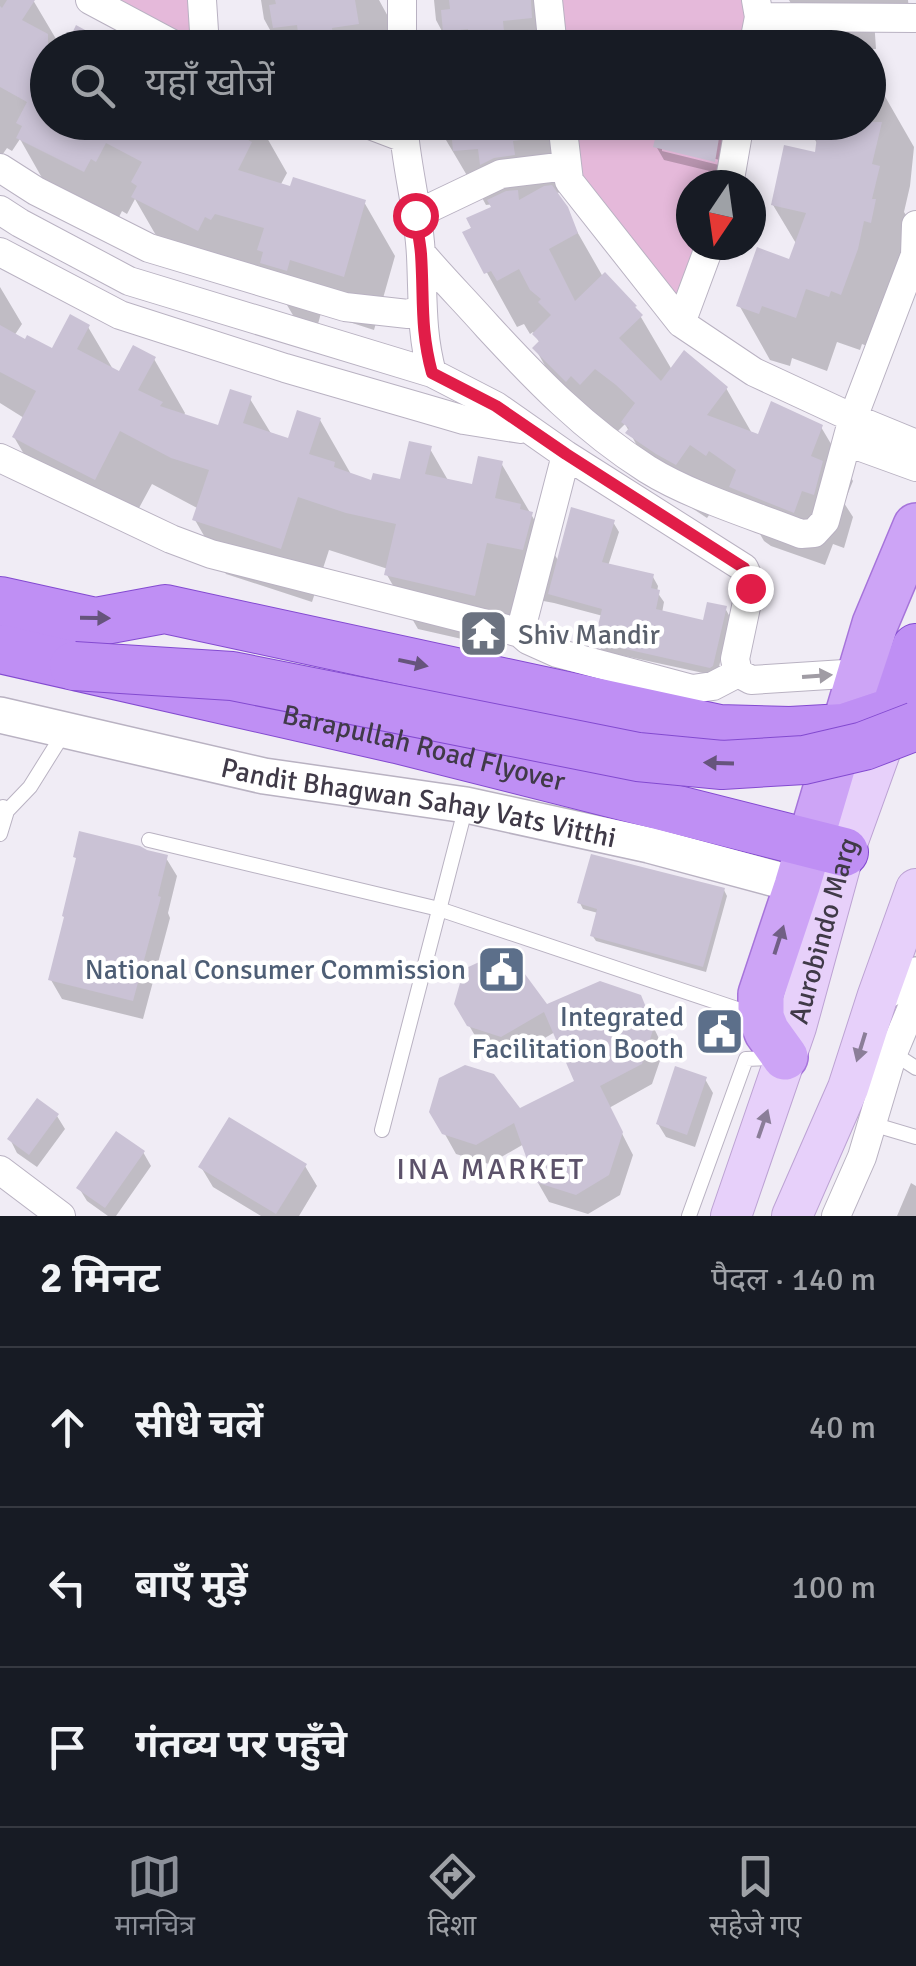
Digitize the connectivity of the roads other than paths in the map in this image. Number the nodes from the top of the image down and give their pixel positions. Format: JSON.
{"nodes":[{"id":1,"x":90,"y":0,"type":"edge"},
{"id":2,"x":202,"y":0,"type":"edge"},
{"id":3,"x":402,"y":0,"type":"edge"},
{"id":4,"x":548,"y":0,"type":"edge"},
{"id":5,"x":758,"y":9,"type":"edge"},
{"id":6,"x":916,"y":18,"type":"edge"},
{"id":7,"x":146,"y":30,"type":"edge"},
{"id":8,"x":204,"y":30,"type":"edge"},
{"id":9,"x":402,"y":30,"type":"edge"},
{"id":10,"x":551,"y":30,"type":"edge"},
{"id":11,"x":405,"y":140,"type":"edge"},
{"id":12,"x":564,"y":140,"type":"edge"},
{"id":13,"x":737,"y":140,"type":"edge"},
{"id":14,"x":567,"y":166,"type":"junction"},
{"id":15,"x":0,"y":168,"type":"edge"},
{"id":16,"x":732,"y":170,"type":"edge"},
{"id":17,"x":0,"y":210,"type":"edge"},
{"id":18,"x":415,"y":215,"type":"junction"},
{"id":19,"x":916,"y":225,"type":"edge"},
{"id":20,"x":0,"y":252,"type":"edge"},
{"id":21,"x":421,"y":253,"type":"junction"},
{"id":22,"x":704,"y":260,"type":"edge"},
{"id":23,"x":421,"y":310,"type":"junction"},
{"id":24,"x":681,"y":322,"type":"junction"},
{"id":25,"x":432,"y":373,"type":"junction"},
{"id":26,"x":850,"y":430,"type":"junction"},
{"id":27,"x":532,"y":432,"type":"junction"},
{"id":28,"x":916,"y":444,"type":"edge"},
{"id":29,"x":566,"y":454,"type":"junction"},
{"id":30,"x":0,"y":458,"type":"edge"},
{"id":31,"x":916,"y":467,"type":"edge"},
{"id":32,"x":916,"y":526,"type":"edge"},
{"id":33,"x":0,"y":601,"type":"edge"},
{"id":34,"x":520,"y":633,"type":"junction"},
{"id":35,"x":916,"y":648,"type":"edge"},
{"id":36,"x":0,"y":649,"type":"edge"},
{"id":37,"x":74,"y":666,"type":"junction"},
{"id":38,"x":860,"y":672,"type":"junction"},
{"id":39,"x":738,"y":673,"type":"junction"},
{"id":40,"x":0,"y":715,"type":"edge"},
{"id":41,"x":905,"y":718,"type":"edge"},
{"id":42,"x":844,"y":728,"type":"junction"},
{"id":43,"x":66,"y":730,"type":"junction"},
{"id":44,"x":466,"y":805,"type":"junction"},
{"id":45,"x":4,"y":808,"type":"edge"},
{"id":46,"x":0,"y":834,"type":"edge"},
{"id":47,"x":149,"y":840,"type":"dead end"},
{"id":48,"x":821,"y":869,"type":"junction"},
{"id":49,"x":916,"y":889,"type":"edge"},
{"id":50,"x":439,"y":909,"type":"junction"},
{"id":51,"x":916,"y":975,"type":"edge"},
{"id":52,"x":897,"y":996,"type":"edge"},
{"id":53,"x":760,"y":1016,"type":"junction"},
{"id":54,"x":785,"y":1058,"type":"junction"},
{"id":55,"x":904,"y":1061,"type":"edge"},
{"id":56,"x":872,"y":1124,"type":"junction"},
{"id":57,"x":382,"y":1130,"type":"dead end"},
{"id":58,"x":916,"y":1137,"type":"edge"},
{"id":59,"x":0,"y":1170,"type":"edge"},
{"id":60,"x":60,"y":1216,"type":"edge"},
{"id":61,"x":689,"y":1216,"type":"edge"},
{"id":62,"x":732,"y":1216,"type":"edge"},
{"id":63,"x":792,"y":1216,"type":"edge"},
{"id":64,"x":836,"y":1216,"type":"edge"}],
"edges":[{"from":1,"to":7,"type":"street"},
{"from":2,"to":8,"type":"street"},
{"from":3,"to":9,"type":"street"},
{"from":4,"to":10,"type":"street"},
{"from":5,"to":6,"type":"street"},
{"from":11,"to":18,"type":"street"},
{"from":12,"to":14,"type":"street"},
{"from":13,"to":16,"type":"street"},
{"from":14,"to":18,"type":"street"},
{"from":14,"to":24,"type":"street"},
{"from":15,"to":23,"type":"street"},
{"from":17,"to":25,"type":"street"},
{"from":18,"to":21,"type":"street"},
{"from":19,"to":26,"type":"street"},
{"from":20,"to":27,"type":"street"},
{"from":21,"to":23,"type":"street"},
{"from":21,"to":26,"type":"street"},
{"from":22,"to":24,"type":"street"},
{"from":23,"to":25,"type":"street"},
{"from":24,"to":26,"type":"street"},
{"from":25,"to":27,"type":"street"},
{"from":26,"to":28,"type":"street"},
{"from":26,"to":31,"type":"street"},
{"from":27,"to":29,"type":"street"},
{"from":29,"to":34,"type":"street"},
{"from":29,"to":39,"type":"street"},
{"from":30,"to":34,"type":"street"},
{"from":32,"to":38,"type":"main road"},
{"from":33,"to":42,"type":"highway","one_way":true},
{"from":34,"to":39,"type":"street"},
{"from":35,"to":41,"type":"highway","name":"Aurobindo Marg"},
{"from":36,"to":37,"type":"highway","name":"Barapullah Road Flyover"},
{"from":41,"to":37,"type":"highway","one_way":true,"bridge":true},
{"from":37,"to":48,"type":"highway","name":"Barapullah Road Flyover","bridge":true},
{"from":39,"to":38,"type":"street","one_way":true},
{"from":38,"to":42,"type":"main road"},
{"from":40,"to":43,"type":"street","name":"Pandit Bhagwan Sahay Vats Vitthi"},
{"from":41,"to":42,"type":"highway"},
{"from":41,"to":48,"type":"main road","name":"Aurobindo Marg"},
{"from":42,"to":48,"type":"main road"},
{"from":43,"to":44,"type":"street","name":"Pandit Bhagwan Sahay Vats Vitthi"},
{"from":43,"to":45,"type":"lane"},
{"from":44,"to":48,"type":"street","name":"Pandit Bhagwan Sahay Vats Vitthi"},
{"from":44,"to":50,"type":"lane"},
{"from":45,"to":46,"type":"lane"},
{"from":47,"to":50,"type":"lane"},
{"from":53,"to":48,"type":"main road","one_way":true},
{"from":48,"to":54,"type":"main road","name":"Aurobindo Marg"},
{"from":49,"to":52,"type":"main road"},
{"from":50,"to":53,"type":"lane"},
{"from":50,"to":57,"type":"lane"},
{"from":51,"to":52,"type":"street"},
{"from":52,"to":55,"type":"street"},
{"from":52,"to":63,"type":"main road","one_way":true},
{"from":53,"to":54,"type":"main road"},
{"from":54,"to":61,"type":"lane"},
{"from":62,"to":54,"type":"main road","name":"Aurobindo Marg","one_way":true},
{"from":55,"to":56,"type":"street"},
{"from":56,"to":58,"type":"lane"},
{"from":56,"to":64,"type":"street"},
{"from":59,"to":60,"type":"street"}]}
